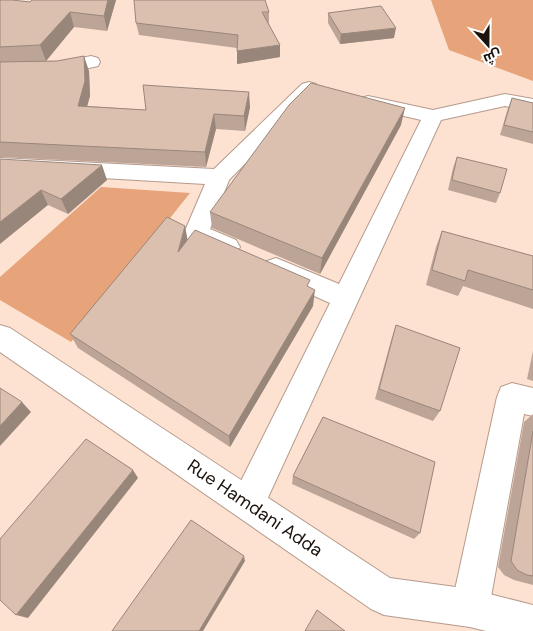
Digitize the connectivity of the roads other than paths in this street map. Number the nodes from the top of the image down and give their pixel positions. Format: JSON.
{"nodes":[{"id":1,"x":91,"y":62,"type":"dead end"},
{"id":2,"x":0,"y":70,"type":"edge"},
{"id":3,"x":533,"y":105,"type":"edge"},
{"id":4,"x":433,"y":116,"type":"junction"},
{"id":5,"x":0,"y":165,"type":"edge"},
{"id":6,"x":219,"y":177,"type":"junction"},
{"id":7,"x":348,"y":298,"type":"junction"},
{"id":8,"x":0,"y":337,"type":"edge"},
{"id":9,"x":533,"y":402,"type":"edge"},
{"id":10,"x":248,"y":503,"type":"junction"},
{"id":11,"x":470,"y":608,"type":"junction"},
{"id":12,"x":533,"y":624,"type":"edge"}],
"edges":[{"from":1,"to":2,"type":"street"},
{"from":3,"to":4,"type":"street"},
{"from":4,"to":6,"type":"street"},
{"from":4,"to":7,"type":"street"},
{"from":5,"to":6,"type":"street"},
{"from":6,"to":7,"type":"street"},
{"from":7,"to":10,"type":"street"},
{"from":8,"to":10,"type":"street","name":"Rue Hamdani Adda"},
{"from":9,"to":11,"type":"street"},
{"from":10,"to":11,"type":"street","name":"Rue Hamdani Adda"},
{"from":11,"to":12,"type":"street","name":"Rue Hamdani Adda"}]}
